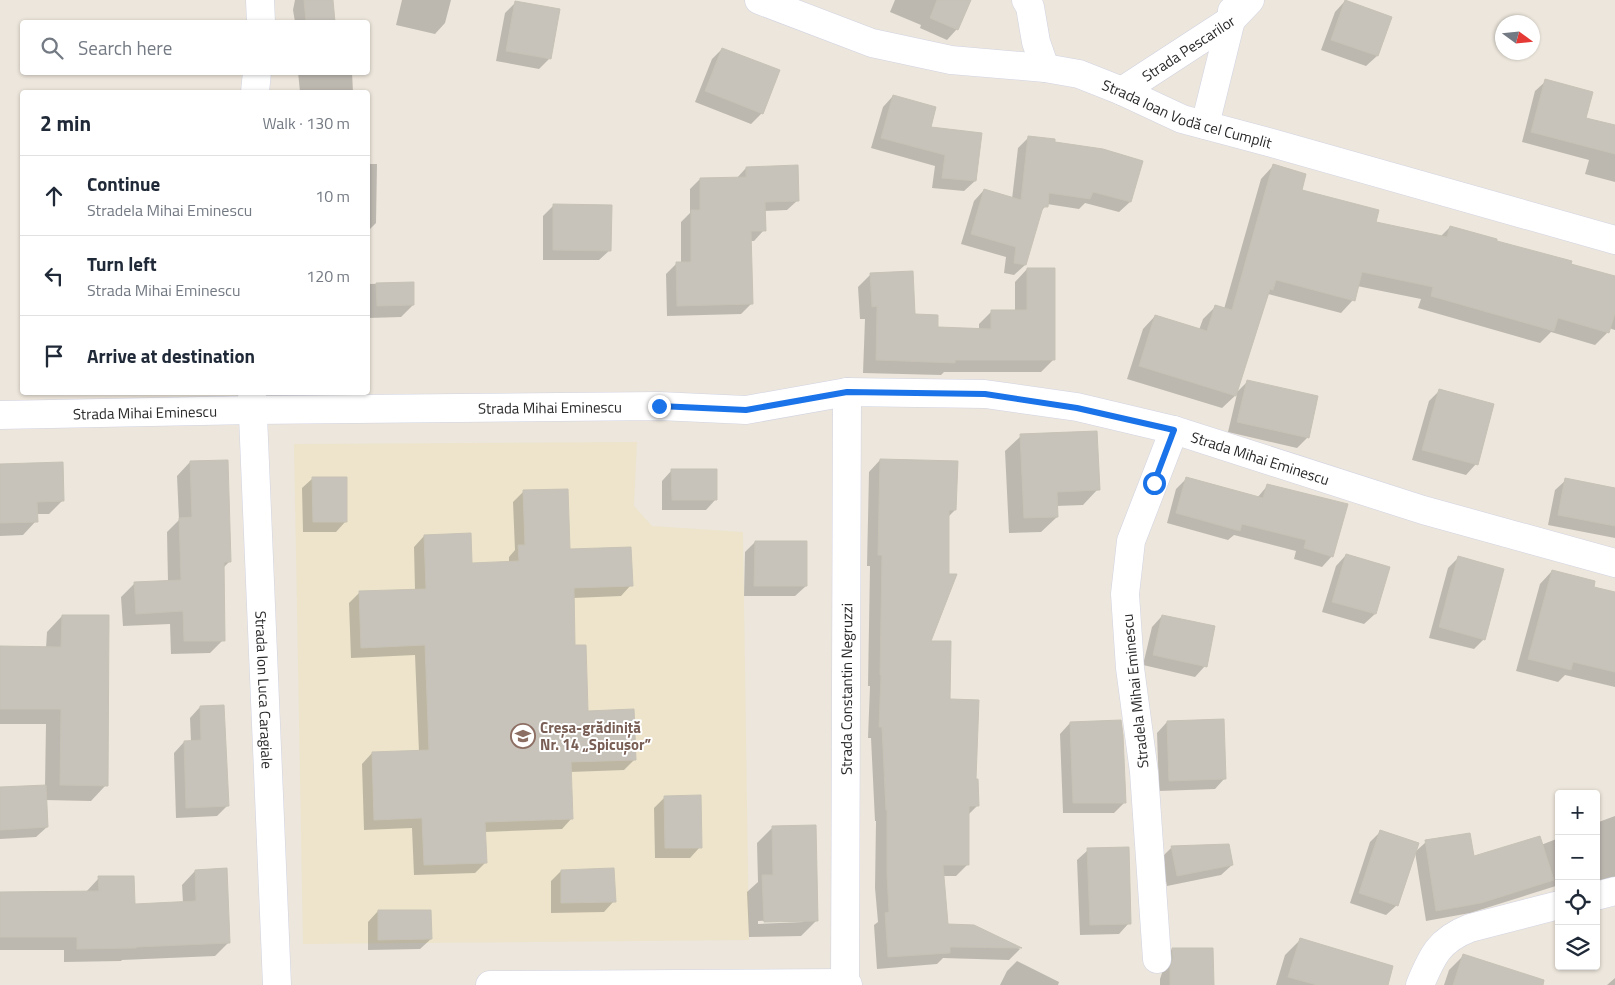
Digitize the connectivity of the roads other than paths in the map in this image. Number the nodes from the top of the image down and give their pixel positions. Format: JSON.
{"nodes":[{"id":1,"x":260,"y":0,"type":"edge"},
{"id":2,"x":759,"y":0,"type":"edge"},
{"id":3,"x":1026,"y":0,"type":"edge"},
{"id":4,"x":1250,"y":0,"type":"edge"},
{"id":5,"x":1232,"y":10,"type":"edge"},
{"id":6,"x":261,"y":20,"type":"edge"},
{"id":7,"x":1045,"y":68,"type":"junction"},
{"id":8,"x":257,"y":75,"type":"edge"},
{"id":9,"x":255,"y":90,"type":"edge"},
{"id":10,"x":1122,"y":91,"type":"junction"},
{"id":11,"x":1204,"y":125,"type":"junction"},
{"id":12,"x":1615,"y":240,"type":"edge"},
{"id":13,"x":847,"y":392,"type":"junction"},
{"id":14,"x":252,"y":401,"type":"edge"},
{"id":15,"x":0,"y":415,"type":"edge"},
{"id":16,"x":1174,"y":430,"type":"junction"},
{"id":17,"x":1615,"y":563,"type":"edge"},
{"id":18,"x":1615,"y":891,"type":"edge"},
{"id":19,"x":1600,"y":895,"type":"edge"},
{"id":20,"x":1555,"y":906,"type":"edge"},
{"id":21,"x":1158,"y":959,"type":"dead end"},
{"id":22,"x":846,"y":984,"type":"edge"},
{"id":23,"x":277,"y":985,"type":"edge"},
{"id":24,"x":490,"y":985,"type":"edge"},
{"id":25,"x":1420,"y":985,"type":"edge"}],
"edges":[{"from":1,"to":6,"type":"street"},
{"from":2,"to":7,"type":"street","name":"Strada Ioan Vodă cel Cumplit"},
{"from":3,"to":7,"type":"street"},
{"from":4,"to":5,"type":"street","name":"Strada Pescarilor"},
{"from":5,"to":10,"type":"street","name":"Strada Pescarilor"},
{"from":5,"to":11,"type":"street"},
{"from":7,"to":10,"type":"street","name":"Strada Ioan Vodă cel Cumplit"},
{"from":8,"to":9,"type":"street"},
{"from":10,"to":11,"type":"street","name":"Strada Ioan Vodă cel Cumplit"},
{"from":11,"to":12,"type":"street","name":"Strada Ioan Vodă cel Cumplit"},
{"from":13,"to":14,"type":"street","name":"Strada Mihai Eminescu"},
{"from":13,"to":16,"type":"street","name":"Strada Mihai Eminescu"},
{"from":13,"to":22,"type":"street","name":"Strada Constantin Negruzzi"},
{"from":14,"to":15,"type":"street","name":"Strada Mihai Eminescu"},
{"from":14,"to":23,"type":"street","name":"Strada Ion Luca Caragiale"},
{"from":16,"to":17,"type":"street","name":"Strada Mihai Eminescu"},
{"from":16,"to":21,"type":"street","name":"Stradela Mihai Eminescu"},
{"from":18,"to":19,"type":"street"},
{"from":20,"to":25,"type":"street"},
{"from":22,"to":24,"type":"street"}]}
